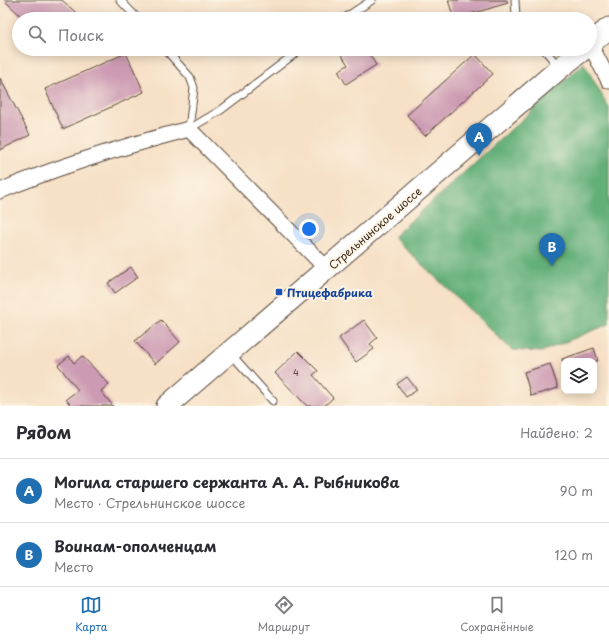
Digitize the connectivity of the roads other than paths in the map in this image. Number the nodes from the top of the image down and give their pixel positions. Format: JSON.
{"nodes":[{"id":1,"x":120,"y":0,"type":"edge"},
{"id":2,"x":372,"y":0,"type":"edge"},
{"id":3,"x":515,"y":0,"type":"edge"},
{"id":4,"x":131,"y":12,"type":"edge"},
{"id":5,"x":354,"y":12,"type":"edge"},
{"id":6,"x":516,"y":12,"type":"edge"},
{"id":7,"x":609,"y":28,"type":"edge"},
{"id":8,"x":597,"y":38,"type":"edge"},
{"id":9,"x":171,"y":56,"type":"edge"},
{"id":10,"x":292,"y":56,"type":"edge"},
{"id":11,"x":550,"y":56,"type":"edge"},
{"id":12,"x":575,"y":56,"type":"edge"},
{"id":13,"x":596,"y":56,"type":"edge"},
{"id":14,"x":560,"y":68,"type":"junction"},
{"id":15,"x":609,"y":81,"type":"edge"},
{"id":16,"x":189,"y":129,"type":"junction"},
{"id":17,"x":0,"y":191,"type":"edge"},
{"id":18,"x":327,"y":269,"type":"junction"},
{"id":19,"x":230,"y":352,"type":"junction"},
{"id":20,"x":273,"y":401,"type":"dead end"},
{"id":21,"x":167,"y":406,"type":"edge"}],
"edges":[{"from":1,"to":4,"type":"lane"},
{"from":2,"to":5,"type":"lane"},
{"from":3,"to":6,"type":"lane"},
{"from":7,"to":8,"type":"main road"},
{"from":9,"to":16,"type":"lane"},
{"from":10,"to":16,"type":"lane"},
{"from":11,"to":14,"type":"lane"},
{"from":12,"to":14,"type":"main road","name":"Стрельнинское шоссе"},
{"from":13,"to":15,"type":"street"},
{"from":14,"to":18,"type":"main road","name":"Стрельнинское шоссе"},
{"from":16,"to":17,"type":"street"},
{"from":16,"to":18,"type":"street"},
{"from":18,"to":19,"type":"main road","name":"Стрельнинское шоссе"},
{"from":19,"to":20,"type":"lane"},
{"from":19,"to":21,"type":"main road","name":"Стрельнинское шоссе"}]}
